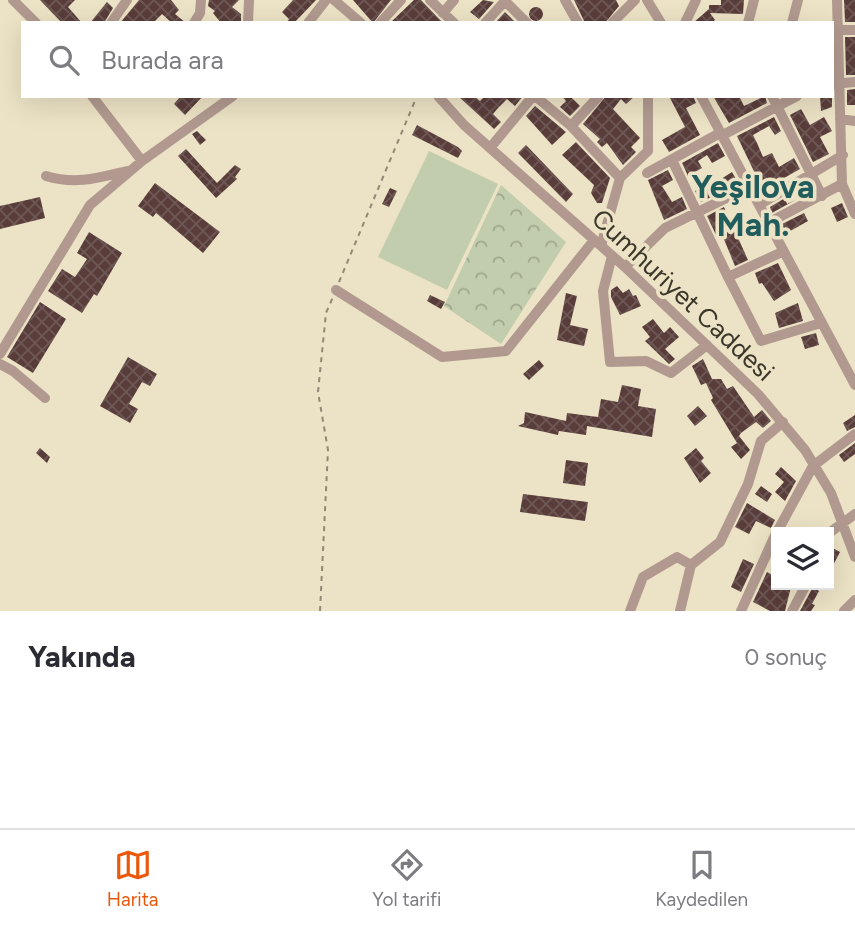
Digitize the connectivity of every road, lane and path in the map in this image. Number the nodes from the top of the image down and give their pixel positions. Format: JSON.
{"nodes":[{"id":1,"x":127,"y":0,"type":"edge"},
{"id":2,"x":201,"y":0,"type":"edge"},
{"id":3,"x":249,"y":0,"type":"edge"},
{"id":4,"x":326,"y":0,"type":"edge"},
{"id":5,"x":334,"y":0,"type":"edge"},
{"id":6,"x":401,"y":0,"type":"edge"},
{"id":7,"x":429,"y":0,"type":"edge"},
{"id":8,"x":454,"y":0,"type":"edge"},
{"id":9,"x":506,"y":0,"type":"edge"},
{"id":10,"x":565,"y":0,"type":"edge"},
{"id":11,"x":635,"y":0,"type":"edge"},
{"id":12,"x":647,"y":0,"type":"edge"},
{"id":13,"x":696,"y":0,"type":"edge"},
{"id":14,"x":754,"y":0,"type":"edge"},
{"id":15,"x":798,"y":0,"type":"edge"},
{"id":16,"x":837,"y":0,"type":"edge"},
{"id":17,"x":20,"y":2,"type":"edge"},
{"id":18,"x":200,"y":13,"type":"junction"},
{"id":19,"x":443,"y":13,"type":"junction"},
{"id":20,"x":34,"y":21,"type":"edge"},
{"id":21,"x":112,"y":21,"type":"edge"},
{"id":22,"x":195,"y":21,"type":"edge"},
{"id":23,"x":207,"y":21,"type":"edge"},
{"id":24,"x":248,"y":21,"type":"edge"},
{"id":25,"x":310,"y":21,"type":"edge"},
{"id":26,"x":359,"y":21,"type":"edge"},
{"id":27,"x":382,"y":21,"type":"edge"},
{"id":28,"x":452,"y":21,"type":"edge"},
{"id":29,"x":487,"y":21,"type":"edge"},
{"id":30,"x":525,"y":21,"type":"edge"},
{"id":31,"x":577,"y":21,"type":"edge"},
{"id":32,"x":614,"y":21,"type":"edge"},
{"id":33,"x":660,"y":21,"type":"edge"},
{"id":34,"x":686,"y":21,"type":"edge"},
{"id":35,"x":749,"y":21,"type":"edge"},
{"id":36,"x":793,"y":21,"type":"edge"},
{"id":37,"x":836,"y":30,"type":"junction"},
{"id":38,"x":855,"y":30,"type":"edge"},
{"id":39,"x":855,"y":82,"type":"edge"},
{"id":40,"x":835,"y":83,"type":"edge"},
{"id":41,"x":94,"y":98,"type":"edge"},
{"id":42,"x":230,"y":98,"type":"edge"},
{"id":43,"x":416,"y":98,"type":"edge"},
{"id":44,"x":440,"y":98,"type":"edge"},
{"id":45,"x":532,"y":98,"type":"edge"},
{"id":46,"x":536,"y":98,"type":"edge"},
{"id":47,"x":597,"y":98,"type":"edge"},
{"id":48,"x":648,"y":98,"type":"edge"},
{"id":49,"x":702,"y":98,"type":"edge"},
{"id":50,"x":774,"y":100,"type":"edge"},
{"id":51,"x":840,"y":119,"type":"junction"},
{"id":52,"x":855,"y":121,"type":"edge"},
{"id":53,"x":571,"y":126,"type":"junction"},
{"id":54,"x":721,"y":135,"type":"junction"},
{"id":55,"x":490,"y":148,"type":"junction"},
{"id":56,"x":843,"y":155,"type":"junction"},
{"id":57,"x":142,"y":160,"type":"junction"},
{"id":58,"x":672,"y":160,"type":"junction"},
{"id":59,"x":131,"y":170,"type":"junction"},
{"id":60,"x":647,"y":173,"type":"dead end"},
{"id":61,"x":810,"y":174,"type":"junction"},
{"id":62,"x":46,"y":176,"type":"dead end"},
{"id":63,"x":620,"y":178,"type":"junction"},
{"id":64,"x":842,"y":184,"type":"junction"},
{"id":65,"x":748,"y":187,"type":"junction"},
{"id":66,"x":822,"y":196,"type":"junction"},
{"id":67,"x":759,"y":205,"type":"junction"},
{"id":68,"x":696,"y":211,"type":"junction"},
{"id":69,"x":855,"y":214,"type":"edge"},
{"id":70,"x":768,"y":223,"type":"junction"},
{"id":71,"x":598,"y":243,"type":"junction"},
{"id":72,"x":782,"y":252,"type":"junction"},
{"id":73,"x":612,"y":256,"type":"junction"},
{"id":74,"x":625,"y":267,"type":"junction"},
{"id":75,"x":728,"y":277,"type":"junction"},
{"id":76,"x":336,"y":289,"type":"junction"},
{"id":77,"x":821,"y":323,"type":"junction"},
{"id":78,"x":707,"y":345,"type":"junction"},
{"id":79,"x":0,"y":354,"type":"edge"},
{"id":80,"x":0,"y":364,"type":"edge"},
{"id":81,"x":855,"y":385,"type":"edge"},
{"id":82,"x":44,"y":398,"type":"dead end"},
{"id":83,"x":783,"y":422,"type":"junction"},
{"id":84,"x":855,"y":434,"type":"edge"},
{"id":85,"x":813,"y":466,"type":"junction"},
{"id":86,"x":855,"y":514,"type":"edge"},
{"id":87,"x":840,"y":523,"type":"junction"},
{"id":88,"x":780,"y":527,"type":"edge"},
{"id":89,"x":834,"y":528,"type":"edge"},
{"id":90,"x":771,"y":546,"type":"edge"},
{"id":91,"x":855,"y":557,"type":"edge"},
{"id":92,"x":691,"y":565,"type":"junction"},
{"id":93,"x":803,"y":590,"type":"edge"},
{"id":94,"x":855,"y":600,"type":"edge"},
{"id":95,"x":320,"y":611,"type":"edge"},
{"id":96,"x":630,"y":611,"type":"edge"},
{"id":97,"x":680,"y":611,"type":"edge"},
{"id":98,"x":741,"y":611,"type":"edge"},
{"id":99,"x":792,"y":611,"type":"edge"},
{"id":100,"x":844,"y":611,"type":"edge"}],
"edges":[{"from":1,"to":21,"type":"street"},
{"from":2,"to":18,"type":"street"},
{"from":3,"to":24,"type":"street"},
{"from":4,"to":25,"type":"street"},
{"from":5,"to":26,"type":"street"},
{"from":6,"to":27,"type":"street"},
{"from":7,"to":19,"type":"street"},
{"from":8,"to":19,"type":"street"},
{"from":9,"to":29,"type":"street"},
{"from":9,"to":30,"type":"street"},
{"from":10,"to":31,"type":"street"},
{"from":11,"to":32,"type":"street"},
{"from":12,"to":33,"type":"street"},
{"from":13,"to":34,"type":"street"},
{"from":14,"to":35,"type":"street"},
{"from":15,"to":36,"type":"street"},
{"from":16,"to":37,"type":"street"},
{"from":17,"to":20,"type":"street"},
{"from":18,"to":22,"type":"street"},
{"from":18,"to":23,"type":"street"},
{"from":19,"to":28,"type":"street"},
{"from":37,"to":38,"type":"street"},
{"from":37,"to":40,"type":"street"},
{"from":39,"to":40,"type":"street"},
{"from":40,"to":51,"type":"street"},
{"from":41,"to":57,"type":"street"},
{"from":42,"to":57,"type":"street"},
{"from":43,"to":76,"type":"path"},
{"from":44,"to":55,"type":"street","name":"Cumhuriyet Caddesi"},
{"from":45,"to":55,"type":"street"},
{"from":46,"to":53,"type":"street"},
{"from":47,"to":53,"type":"street"},
{"from":48,"to":63,"type":"street"},
{"from":49,"to":54,"type":"street"},
{"from":50,"to":54,"type":"street"},
{"from":50,"to":61,"type":"street"},
{"from":51,"to":52,"type":"street"},
{"from":51,"to":56,"type":"street"},
{"from":53,"to":63,"type":"street"},
{"from":54,"to":58,"type":"street"},
{"from":54,"to":65,"type":"street"},
{"from":55,"to":71,"type":"street","name":"Cumhuriyet Caddesi"},
{"from":56,"to":61,"type":"street"},
{"from":56,"to":64,"type":"street"},
{"from":57,"to":59,"type":"street"},
{"from":58,"to":60,"type":"street"},
{"from":58,"to":68,"type":"street"},
{"from":59,"to":62,"type":"street"},
{"from":59,"to":79,"type":"street"},
{"from":61,"to":66,"type":"street"},
{"from":61,"to":67,"type":"street"},
{"from":63,"to":71,"type":"street"},
{"from":64,"to":66,"type":"street"},
{"from":64,"to":69,"type":"street"},
{"from":65,"to":67,"type":"street"},
{"from":65,"to":68,"type":"street"},
{"from":66,"to":70,"type":"street"},
{"from":67,"to":70,"type":"street"},
{"from":68,"to":74,"type":"street"},
{"from":68,"to":75,"type":"street"},
{"from":70,"to":72,"type":"street"},
{"from":71,"to":73,"type":"street","name":"Cumhuriyet Caddesi"},
{"from":71,"to":76,"type":"street"},
{"from":72,"to":75,"type":"street"},
{"from":72,"to":77,"type":"street"},
{"from":73,"to":74,"type":"street","name":"Cumhuriyet Caddesi"},
{"from":73,"to":78,"type":"street"},
{"from":74,"to":78,"type":"street","name":"Cumhuriyet Caddesi"},
{"from":75,"to":77,"type":"street"},
{"from":76,"to":95,"type":"path"},
{"from":77,"to":81,"type":"street"},
{"from":78,"to":83,"type":"street","name":"Cumhuriyet Caddesi"},
{"from":80,"to":82,"type":"street"},
{"from":83,"to":85,"type":"street","name":"Cumhuriyet Caddesi"},
{"from":83,"to":92,"type":"street"},
{"from":84,"to":85,"type":"street"},
{"from":85,"to":87,"type":"street","name":"Cumhuriyet Caddesi"},
{"from":85,"to":88,"type":"street"},
{"from":86,"to":87,"type":"street"},
{"from":87,"to":89,"type":"street"},
{"from":87,"to":91,"type":"street","name":"Cumhuriyet Caddesi"},
{"from":90,"to":98,"type":"street"},
{"from":92,"to":96,"type":"street"},
{"from":92,"to":97,"type":"street"},
{"from":93,"to":99,"type":"street"},
{"from":94,"to":100,"type":"street"}]}
